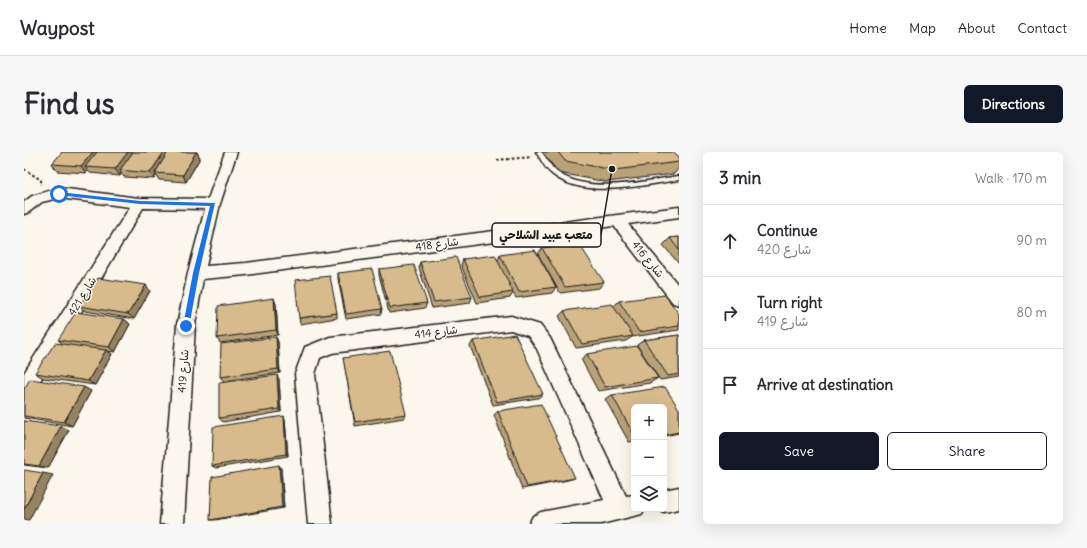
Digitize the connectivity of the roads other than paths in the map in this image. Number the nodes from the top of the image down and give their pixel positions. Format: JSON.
{"nodes":[{"id":1,"x":231,"y":152,"type":"edge"},
{"id":2,"x":677,"y":152,"type":"edge"},
{"id":3,"x":540,"y":154,"type":"edge"},
{"id":4,"x":679,"y":154,"type":"edge"},
{"id":5,"x":679,"y":178,"type":"edge"},
{"id":6,"x":140,"y":203,"type":"junction"},
{"id":7,"x":213,"y":204,"type":"junction"},
{"id":8,"x":24,"y":208,"type":"edge"},
{"id":9,"x":679,"y":212,"type":"edge"},
{"id":10,"x":617,"y":220,"type":"junction"},
{"id":11,"x":196,"y":273,"type":"junction"},
{"id":12,"x":679,"y":298,"type":"edge"},
{"id":13,"x":24,"y":390,"type":"edge"},
{"id":14,"x":679,"y":498,"type":"edge"},
{"id":15,"x":667,"y":500,"type":"edge"},
{"id":16,"x":627,"y":508,"type":"edge"},
{"id":17,"x":172,"y":524,"type":"edge"},
{"id":18,"x":320,"y":524,"type":"edge"},
{"id":19,"x":540,"y":524,"type":"edge"}],
"edges":[{"from":1,"to":7,"type":"street","name":"شارع 419"},
{"from":2,"to":4,"type":"lane"},
{"from":3,"to":5,"type":"lane"},
{"from":6,"to":7,"type":"street"},
{"from":6,"to":8,"type":"street"},
{"from":6,"to":13,"type":"street","name":"شارع 421"},
{"from":7,"to":11,"type":"street","name":"شارع 419"},
{"from":9,"to":10,"type":"street","name":"شارع 418"},
{"from":10,"to":11,"type":"street","name":"شارع 418"},
{"from":10,"to":12,"type":"street","name":"شارع 416"},
{"from":11,"to":17,"type":"street","name":"شارع 419"},
{"from":14,"to":15,"type":"street"},
{"from":16,"to":18,"type":"street","name":"شارع 414"},
{"from":16,"to":19,"type":"street"}]}
